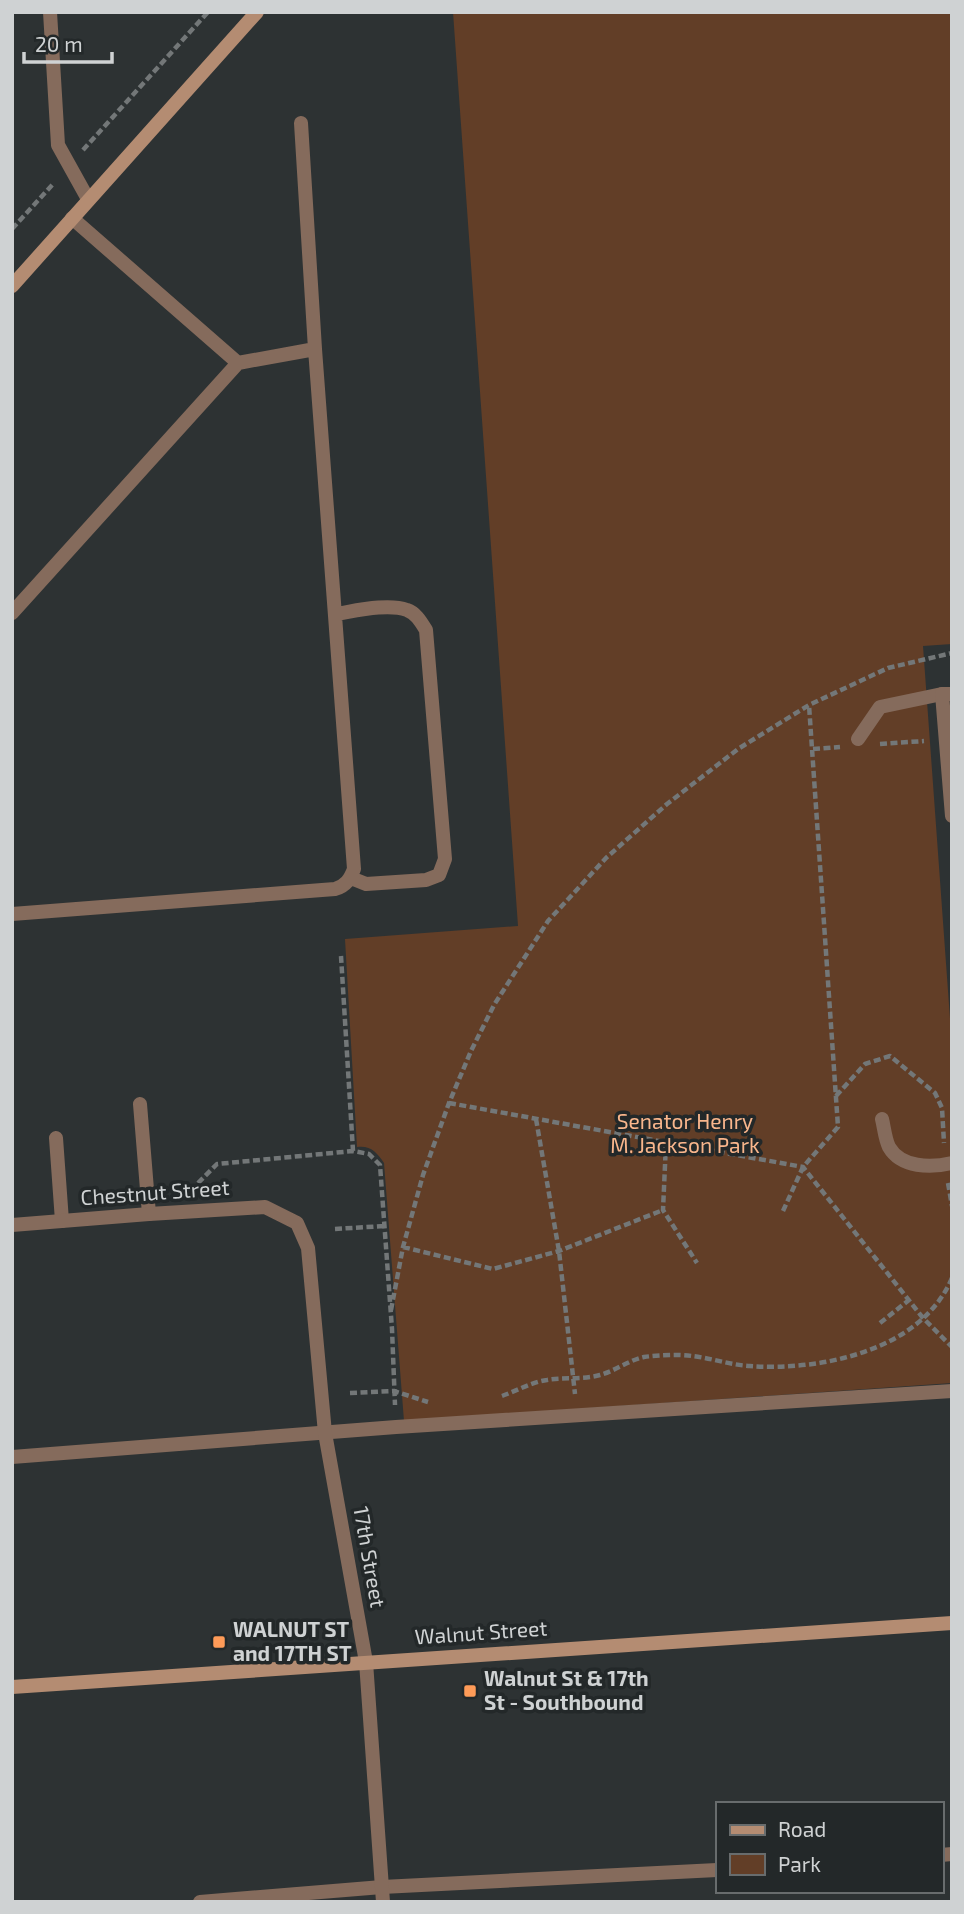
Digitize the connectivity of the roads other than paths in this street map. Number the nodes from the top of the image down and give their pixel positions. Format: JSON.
{"nodes":[{"id":1,"x":50,"y":12,"type":"edge"},
{"id":2,"x":257,"y":12,"type":"edge"},
{"id":3,"x":301,"y":123,"type":"dead end"},
{"id":4,"x":88,"y":199,"type":"junction"},
{"id":5,"x":72,"y":218,"type":"junction"},
{"id":6,"x":12,"y":286,"type":"edge"},
{"id":7,"x":315,"y":349,"type":"junction"},
{"id":8,"x":238,"y":363,"type":"junction"},
{"id":9,"x":12,"y":613,"type":"edge"},
{"id":10,"x":335,"y":614,"type":"junction"},
{"id":11,"x":947,"y":694,"type":"edge"},
{"id":12,"x":858,"y":738,"type":"dead end"},
{"id":13,"x":952,"y":816,"type":"edge"},
{"id":14,"x":351,"y":878,"type":"junction"},
{"id":15,"x":12,"y":914,"type":"edge"},
{"id":16,"x":140,"y":1104,"type":"dead end"},
{"id":17,"x":882,"y":1119,"type":"dead end"},
{"id":18,"x":56,"y":1138,"type":"dead end"},
{"id":19,"x":949,"y":1164,"type":"edge"},
{"id":20,"x":149,"y":1214,"type":"junction"},
{"id":21,"x":62,"y":1221,"type":"junction"},
{"id":22,"x":297,"y":1223,"type":"joint"},
{"id":23,"x":12,"y":1225,"type":"edge"},
{"id":24,"x":952,"y":1391,"type":"edge"},
{"id":25,"x":325,"y":1433,"type":"junction"},
{"id":26,"x":12,"y":1457,"type":"edge"},
{"id":27,"x":952,"y":1623,"type":"edge"},
{"id":28,"x":366,"y":1662,"type":"junction"},
{"id":29,"x":12,"y":1686,"type":"edge"},
{"id":30,"x":716,"y":1870,"type":"edge"},
{"id":31,"x":382,"y":1886,"type":"junction"},
{"id":32,"x":200,"y":1902,"type":"edge"},
{"id":33,"x":383,"y":1902,"type":"edge"}],
"edges":[{"from":1,"to":4,"type":"street"},
{"from":2,"to":4,"type":"main road"},
{"from":3,"to":7,"type":"street"},
{"from":4,"to":5,"type":"main road"},
{"from":5,"to":6,"type":"main road"},
{"from":5,"to":8,"type":"street"},
{"from":7,"to":8,"type":"street"},
{"from":7,"to":10,"type":"street"},
{"from":8,"to":9,"type":"street"},
{"from":10,"to":14,"type":"street"},
{"from":10,"to":14,"type":"street"},
{"from":11,"to":12,"type":"street"},
{"from":11,"to":13,"type":"street"},
{"from":14,"to":15,"type":"street"},
{"from":16,"to":20,"type":"street"},
{"from":17,"to":19,"type":"street"},
{"from":18,"to":21,"type":"street"},
{"from":20,"to":21,"type":"street","name":"Chestnut Street"},
{"from":20,"to":22,"type":"street","name":"Chestnut Street"},
{"from":21,"to":23,"type":"street","name":"Chestnut Street"},
{"from":22,"to":25,"type":"street","name":"17th Street"},
{"from":24,"to":25,"type":"street"},
{"from":25,"to":26,"type":"street"},
{"from":25,"to":28,"type":"street","name":"17th Street"},
{"from":27,"to":28,"type":"main road","name":"Walnut Street"},
{"from":28,"to":29,"type":"main road","name":"Walnut Street"},
{"from":28,"to":31,"type":"street","name":"17th Street"},
{"from":30,"to":31,"type":"street"},
{"from":31,"to":32,"type":"street"},
{"from":31,"to":33,"type":"street","name":"17th Street"}]}
